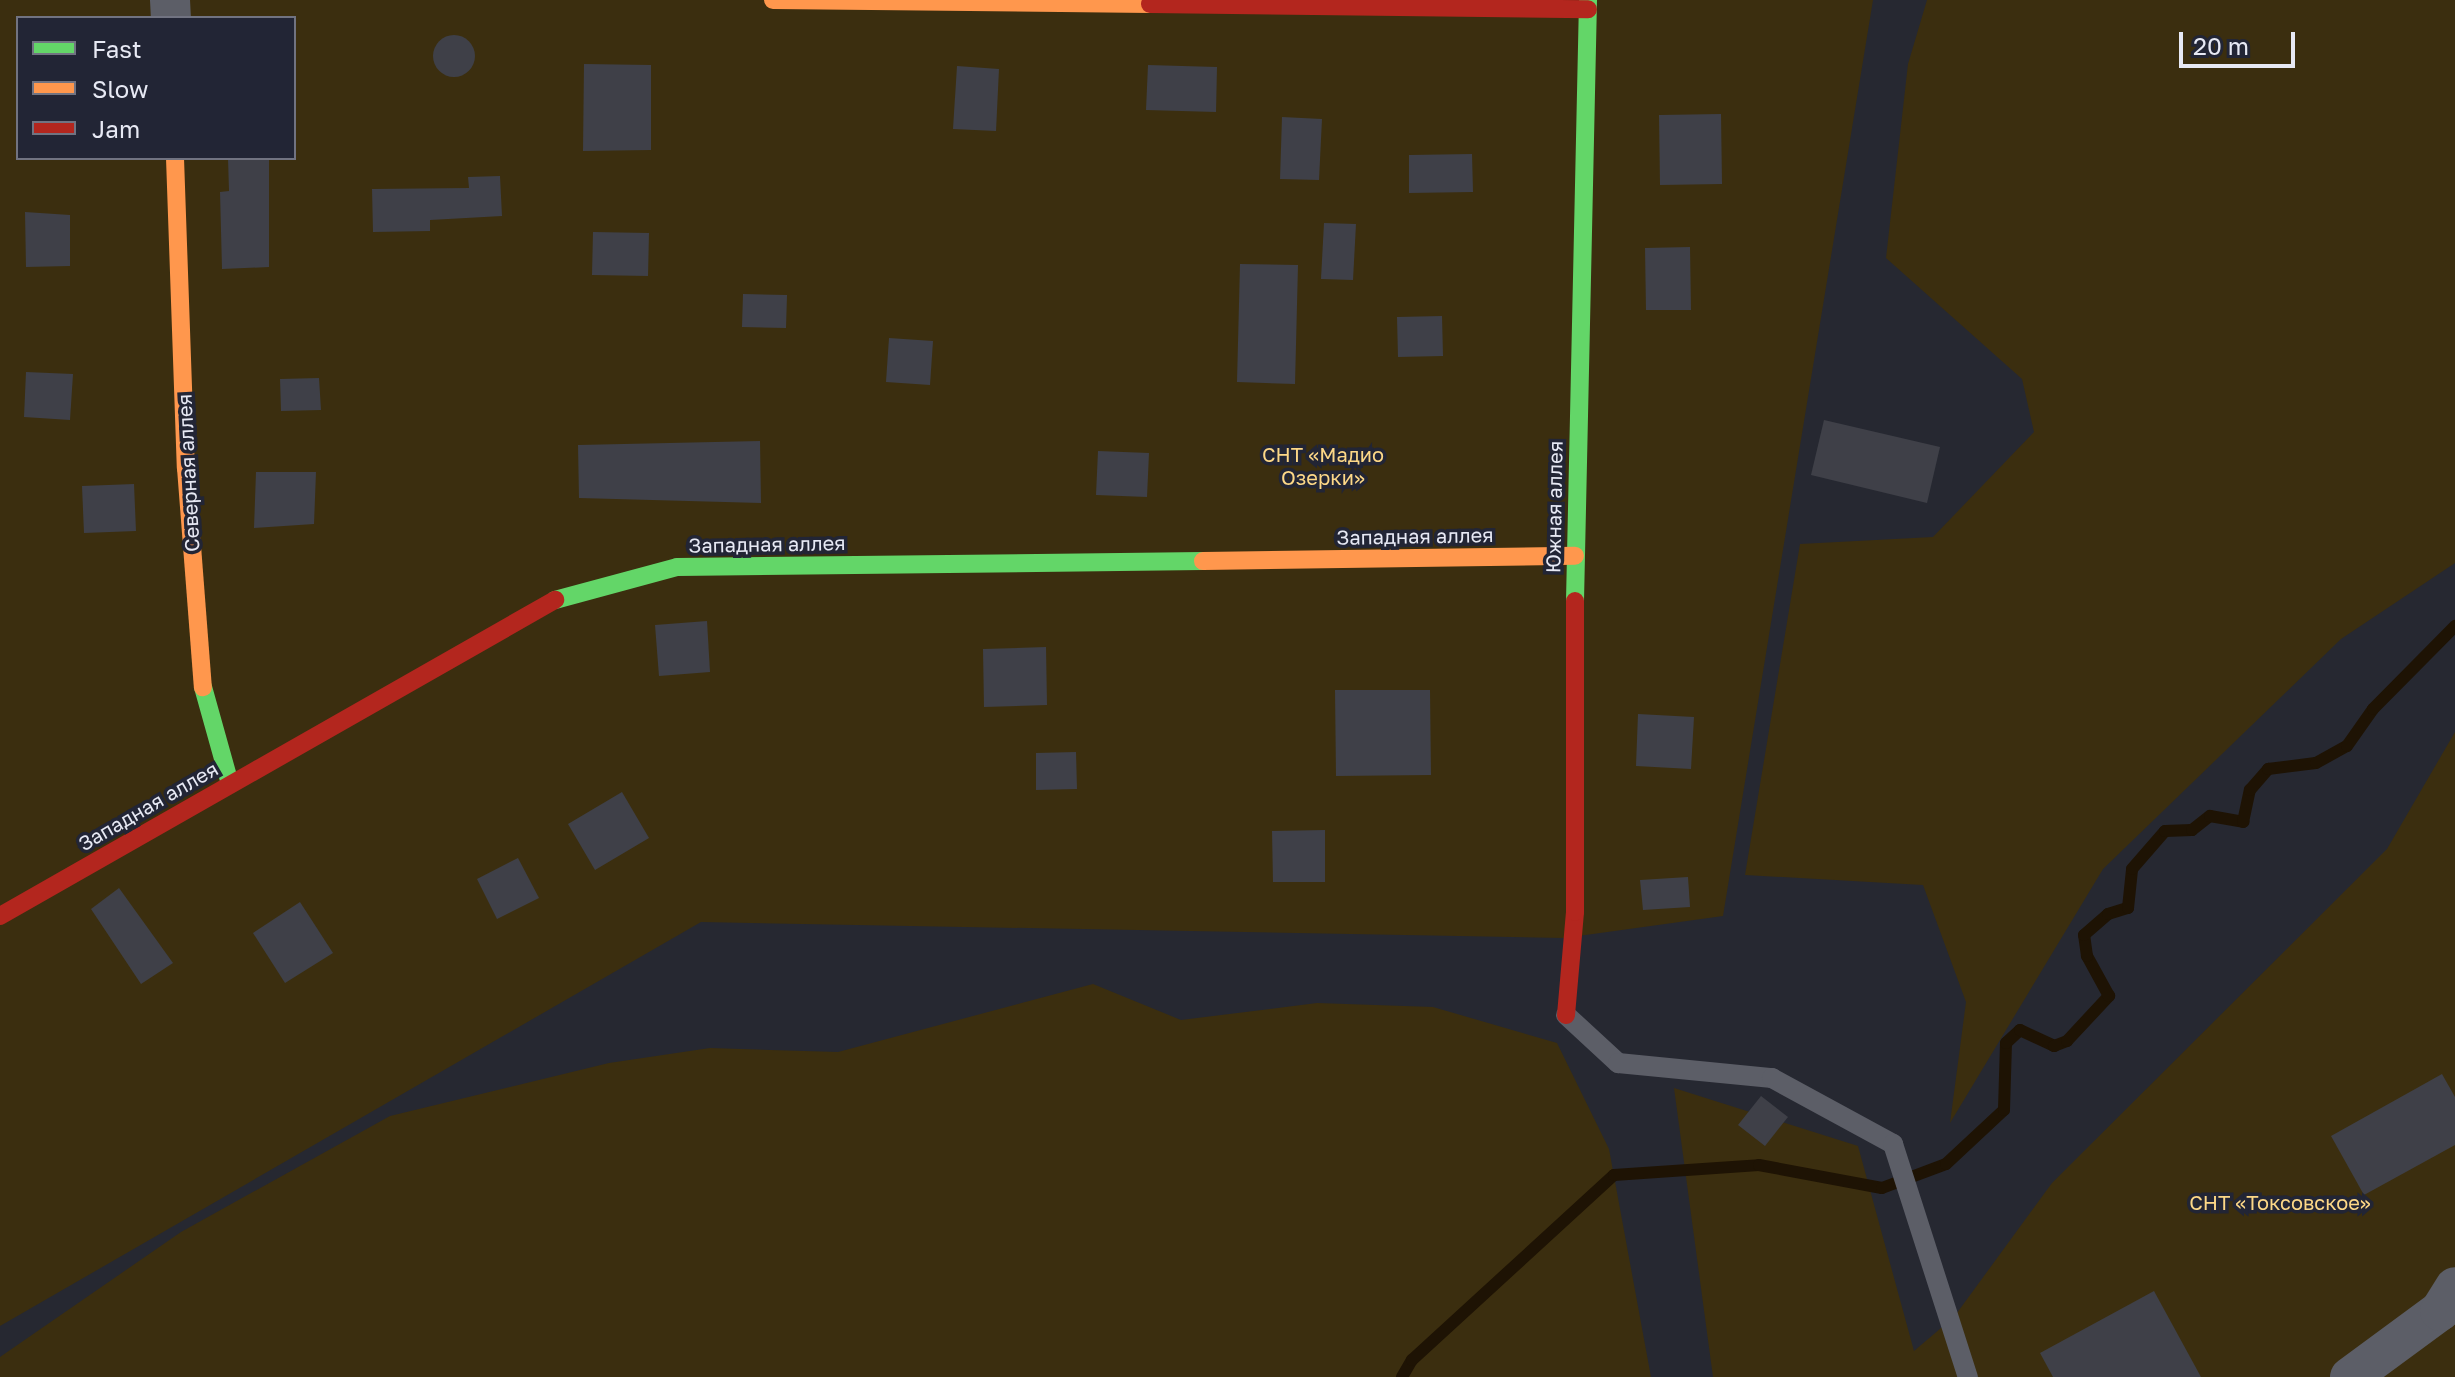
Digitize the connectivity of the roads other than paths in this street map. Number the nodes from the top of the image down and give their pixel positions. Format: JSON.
{"nodes":[{"id":1,"x":773,"y":0,"type":"edge"},
{"id":2,"x":1588,"y":5,"type":"edge"},
{"id":3,"x":175,"y":160,"type":"edge"},
{"id":4,"x":1575,"y":556,"type":"junction"},
{"id":5,"x":230,"y":784,"type":"junction"},
{"id":6,"x":0,"y":916,"type":"edge"},
{"id":7,"x":1566,"y":1015,"type":"joint"},
{"id":8,"x":2455,"y":1287,"type":"edge"},
{"id":9,"x":1968,"y":1377,"type":"edge"},
{"id":10,"x":2350,"y":1377,"type":"edge"}],
"edges":[{"from":1,"to":2,"type":"street"},
{"from":2,"to":4,"type":"street","name":"Южная аллея"},
{"from":3,"to":5,"type":"street","name":"Северная аллея"},
{"from":4,"to":5,"type":"street","name":"Западная аллея"},
{"from":4,"to":7,"type":"street","name":"Южная аллея"},
{"from":5,"to":6,"type":"street","name":"Западная аллея"},
{"from":7,"to":9,"type":"lane"},
{"from":8,"to":10,"type":"street"}]}
